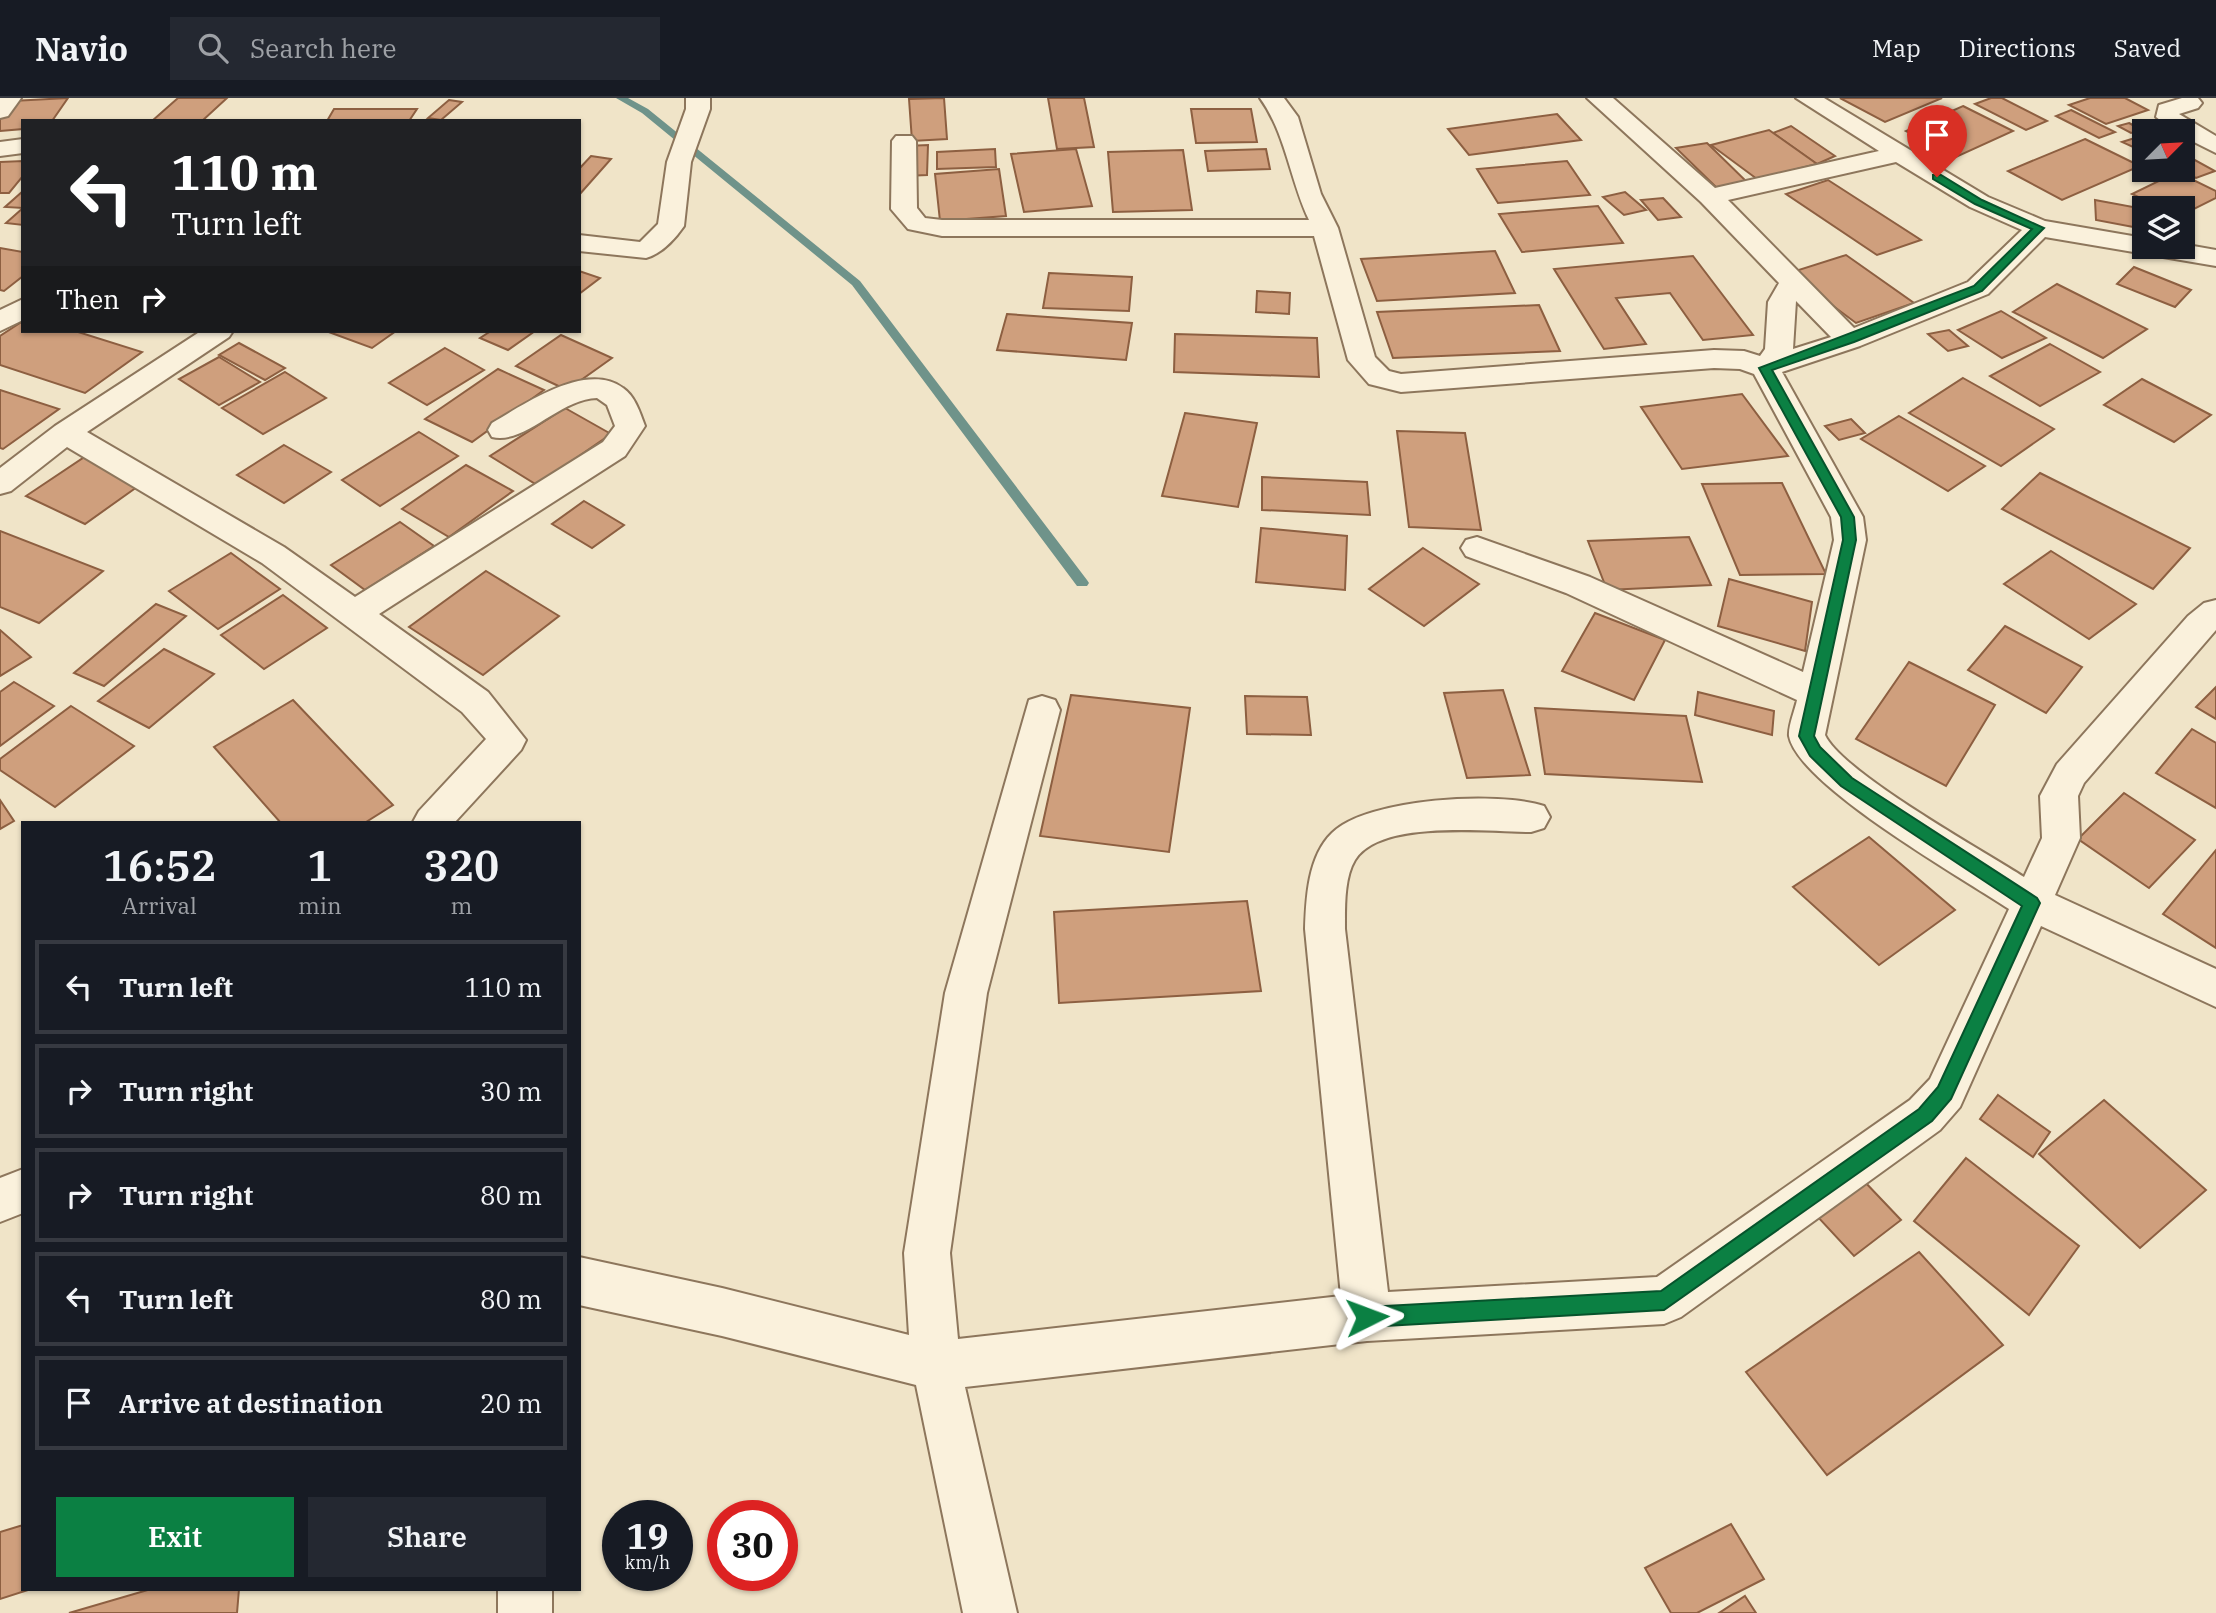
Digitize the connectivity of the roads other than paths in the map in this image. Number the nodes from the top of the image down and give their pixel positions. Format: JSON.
{"nodes":[{"id":1,"x":9,"y":98,"type":"edge"},
{"id":2,"x":698,"y":98,"type":"edge"},
{"id":3,"x":1272,"y":98,"type":"edge"},
{"id":4,"x":1599,"y":98,"type":"edge"},
{"id":5,"x":1808,"y":98,"type":"edge"},
{"id":6,"x":2185,"y":101,"type":"edge"},
{"id":7,"x":0,"y":111,"type":"edge"},
{"id":8,"x":2216,"y":113,"type":"edge"},
{"id":9,"x":904,"y":141,"type":"dead end"},
{"id":10,"x":21,"y":146,"type":"edge"},
{"id":11,"x":2216,"y":146,"type":"edge"},
{"id":12,"x":0,"y":149,"type":"edge"},
{"id":13,"x":1898,"y":154,"type":"junction"},
{"id":14,"x":1710,"y":197,"type":"junction"},
{"id":15,"x":1325,"y":228,"type":"junction"},
{"id":16,"x":2039,"y":228,"type":"junction"},
{"id":17,"x":581,"y":243,"type":"edge"},
{"id":18,"x":2216,"y":258,"type":"edge"},
{"id":19,"x":1792,"y":284,"type":"junction"},
{"id":20,"x":21,"y":308,"type":"edge"},
{"id":21,"x":0,"y":323,"type":"edge"},
{"id":22,"x":216,"y":333,"type":"edge"},
{"id":23,"x":1850,"y":340,"type":"junction"},
{"id":24,"x":1765,"y":368,"type":"junction"},
{"id":25,"x":503,"y":430,"type":"dead end"},
{"id":26,"x":66,"y":433,"type":"junction"},
{"id":27,"x":0,"y":484,"type":"edge"},
{"id":28,"x":1477,"y":548,"type":"dead end"},
{"id":29,"x":2216,"y":612,"type":"edge"},
{"id":30,"x":354,"y":614,"type":"junction"},
{"id":31,"x":1818,"y":694,"type":"junction"},
{"id":32,"x":1042,"y":710,"type":"dead end"},
{"id":33,"x":1531,"y":817,"type":"dead end"},
{"id":34,"x":433,"y":821,"type":"edge"},
{"id":35,"x":2032,"y":903,"type":"junction"},
{"id":36,"x":2216,"y":989,"type":"edge"},
{"id":37,"x":21,"y":1192,"type":"edge"},
{"id":38,"x":0,"y":1200,"type":"edge"},
{"id":39,"x":581,"y":1281,"type":"edge"},
{"id":40,"x":1367,"y":1317,"type":"junction"},
{"id":41,"x":936,"y":1366,"type":"junction"},
{"id":42,"x":525,"y":1591,"type":"edge"},
{"id":43,"x":525,"y":1613,"type":"edge"},
{"id":44,"x":990,"y":1613,"type":"edge"}],
"edges":[{"from":1,"to":7,"type":"street"},
{"from":2,"to":17,"type":"street"},
{"from":3,"to":15,"type":"street"},
{"from":4,"to":14,"type":"street"},
{"from":5,"to":13,"type":"street"},
{"from":6,"to":8,"type":"street"},
{"from":6,"to":11,"type":"street"},
{"from":9,"to":15,"type":"street"},
{"from":10,"to":12,"type":"street"},
{"from":13,"to":14,"type":"street"},
{"from":13,"to":16,"type":"street"},
{"from":14,"to":19,"type":"street"},
{"from":15,"to":24,"type":"street"},
{"from":16,"to":18,"type":"street"},
{"from":16,"to":23,"type":"street"},
{"from":19,"to":23,"type":"street"},
{"from":19,"to":24,"type":"street"},
{"from":20,"to":21,"type":"street"},
{"from":22,"to":26,"type":"street"},
{"from":23,"to":24,"type":"street"},
{"from":24,"to":31,"type":"street"},
{"from":25,"to":30,"type":"street"},
{"from":26,"to":27,"type":"street"},
{"from":26,"to":30,"type":"street"},
{"from":28,"to":31,"type":"street"},
{"from":29,"to":35,"type":"street"},
{"from":30,"to":34,"type":"street"},
{"from":31,"to":35,"type":"street"},
{"from":32,"to":41,"type":"street"},
{"from":33,"to":40,"type":"street"},
{"from":35,"to":36,"type":"street"},
{"from":35,"to":40,"type":"street"},
{"from":37,"to":38,"type":"street"},
{"from":39,"to":41,"type":"street"},
{"from":40,"to":41,"type":"street"},
{"from":41,"to":44,"type":"street"},
{"from":42,"to":43,"type":"street"}]}
